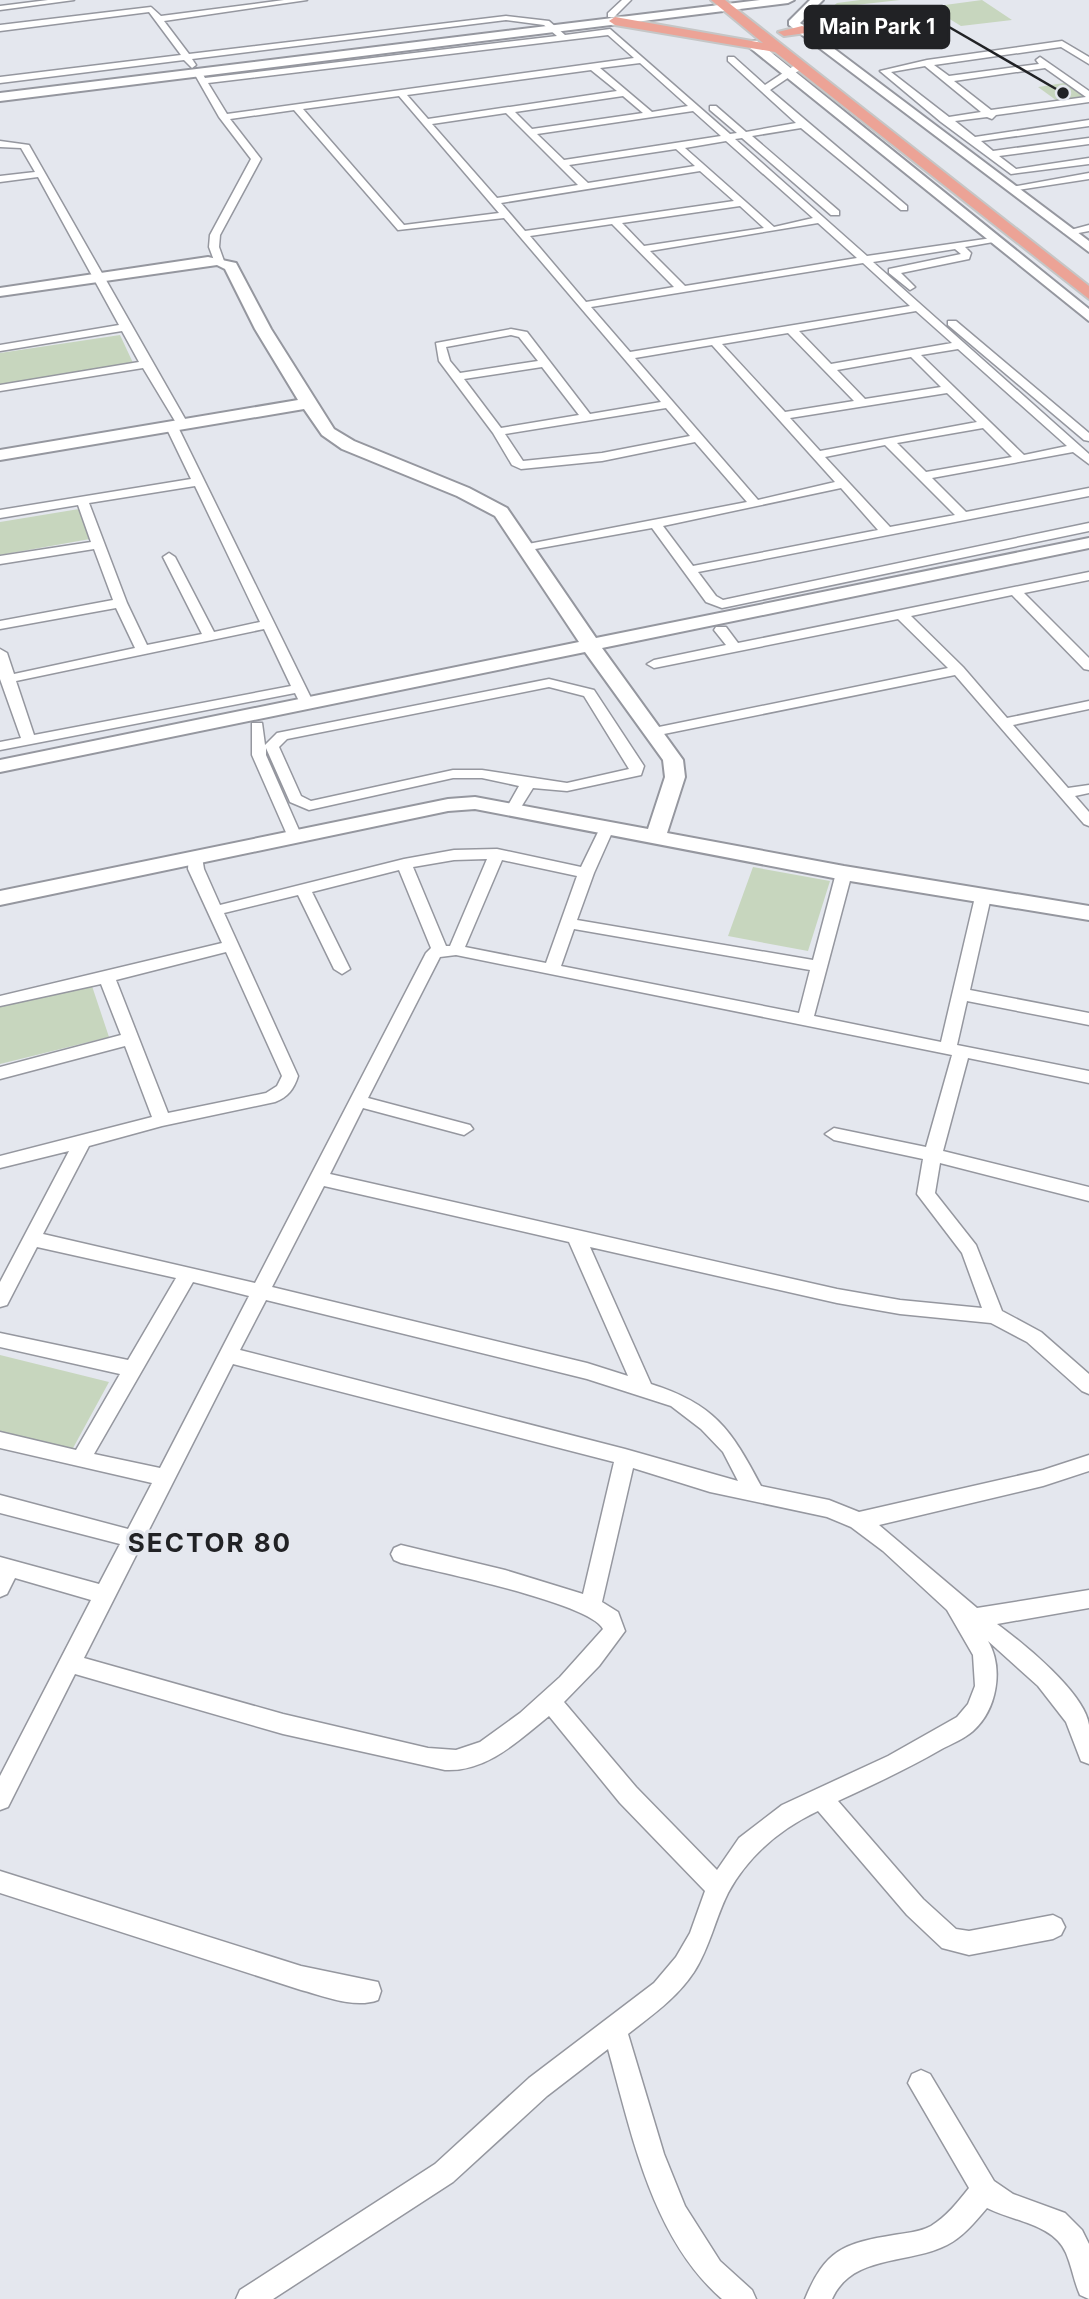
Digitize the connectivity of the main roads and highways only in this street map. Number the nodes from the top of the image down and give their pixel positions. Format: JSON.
{"nodes":[{"id":1,"x":724,"y":2,"type":"edge"},
{"id":2,"x":746,"y":2,"type":"edge"},
{"id":3,"x":613,"y":18,"type":"road end"},
{"id":4,"x":776,"y":25,"type":"junction"},
{"id":5,"x":802,"y":30,"type":"road end"},
{"id":6,"x":780,"y":49,"type":"junction"},
{"id":7,"x":881,"y":110,"type":"dead end"},
{"id":8,"x":1089,"y":294,"type":"edge"}],
"edges":[{"from":1,"to":6,"type":"main road"},
{"from":2,"to":4,"type":"main road"},
{"from":3,"to":6,"type":"main road"},
{"from":4,"to":5,"type":"main road"},
{"from":4,"to":7,"type":"main road"},
{"from":6,"to":8,"type":"main road"}]}
